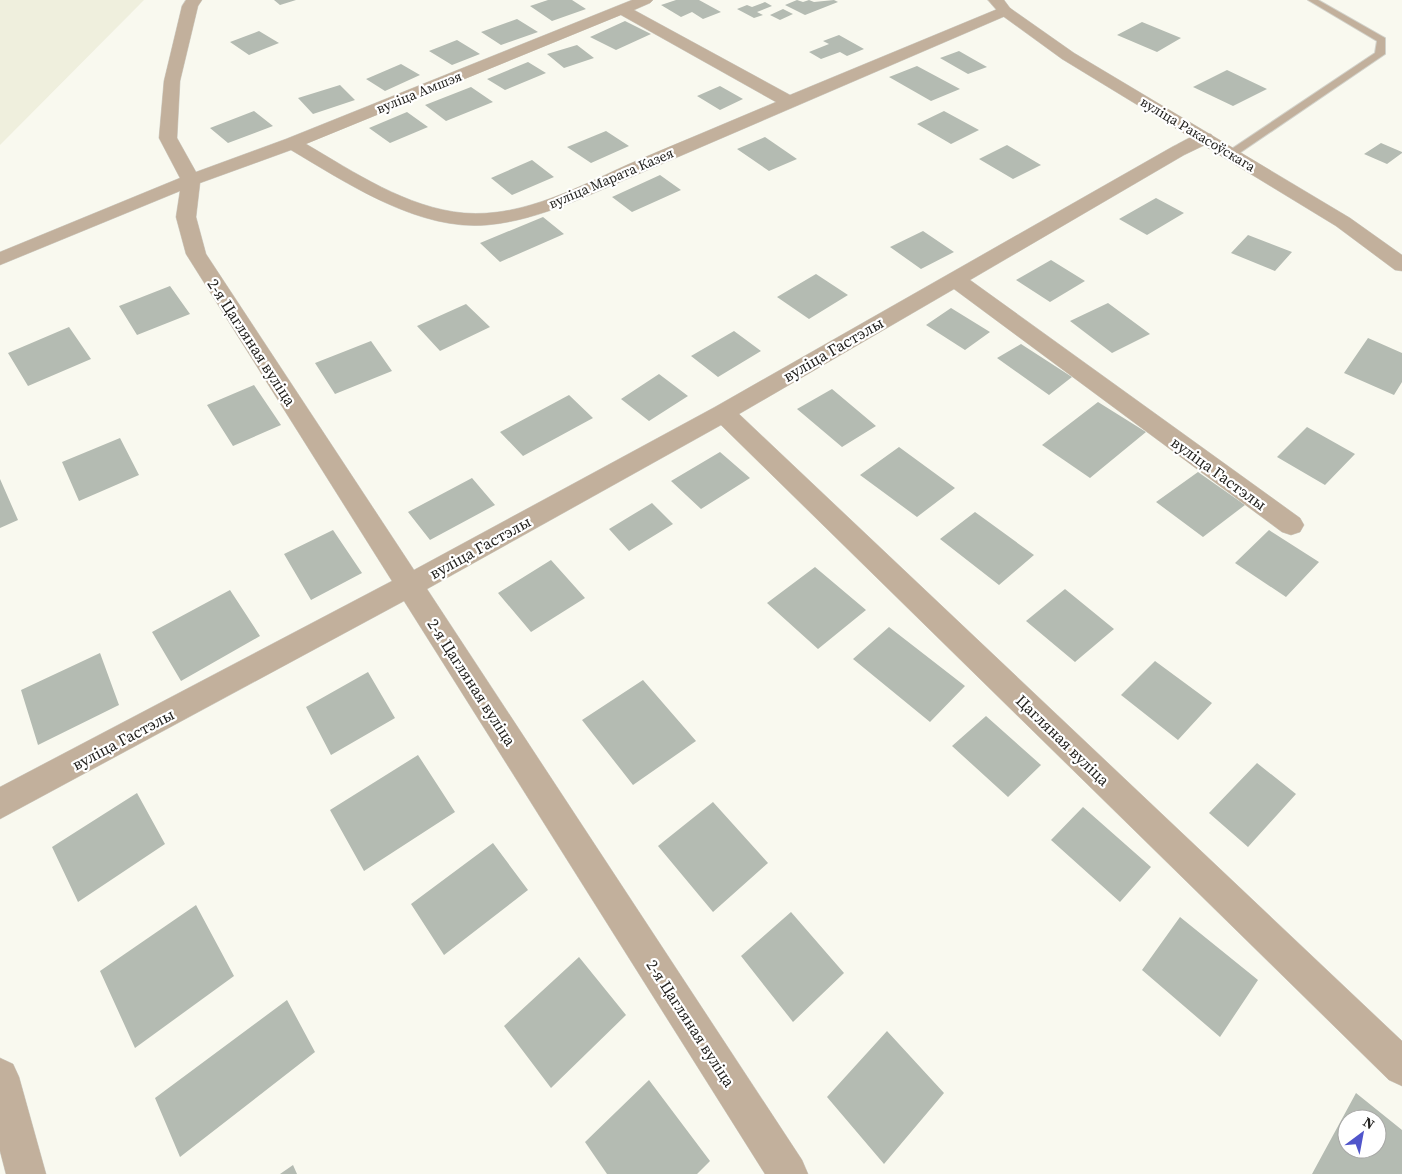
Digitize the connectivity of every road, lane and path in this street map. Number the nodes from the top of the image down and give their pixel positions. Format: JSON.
{"nodes":[{"id":1,"x":194,"y":0,"type":"edge"},
{"id":2,"x":645,"y":0,"type":"edge"},
{"id":3,"x":1312,"y":0,"type":"edge"},
{"id":4,"x":1000,"y":5,"type":"edge"},
{"id":5,"x":621,"y":9,"type":"junction"},
{"id":6,"x":789,"y":102,"type":"junction"},
{"id":7,"x":1205,"y":138,"type":"junction"},
{"id":8,"x":292,"y":143,"type":"junction"},
{"id":9,"x":1231,"y":154,"type":"junction"},
{"id":10,"x":191,"y":180,"type":"junction"},
{"id":11,"x":0,"y":259,"type":"edge"},
{"id":12,"x":1402,"y":265,"type":"edge"},
{"id":13,"x":954,"y":278,"type":"junction"},
{"id":14,"x":723,"y":413,"type":"junction"},
{"id":15,"x":1291,"y":525,"type":"dead end"},
{"id":16,"x":410,"y":585,"type":"junction"},
{"id":17,"x":0,"y":804,"type":"edge"},
{"id":18,"x":1402,"y":1067,"type":"edge"},
{"id":19,"x":0,"y":1077,"type":"edge"},
{"id":20,"x":26,"y":1174,"type":"edge"},
{"id":21,"x":788,"y":1174,"type":"edge"}],
"edges":[{"from":1,"to":10,"type":"street"},
{"from":2,"to":5,"type":"street","name":"вуліца Амшэя"},
{"from":3,"to":9,"type":"lane"},
{"from":4,"to":6,"type":"street","name":"вуліца Марата Казея"},
{"from":4,"to":7,"type":"street","name":"вуліца Ракасоўскага"},
{"from":5,"to":6,"type":"street"},
{"from":5,"to":8,"type":"street","name":"вуліца Амшэя"},
{"from":6,"to":8,"type":"street","name":"вуліца Марата Казея"},
{"from":7,"to":9,"type":"street","name":"вуліца Ракасоўскага"},
{"from":7,"to":13,"type":"street","name":"вуліца Гастэлы"},
{"from":8,"to":10,"type":"street","name":"вуліца Амшэя"},
{"from":9,"to":12,"type":"street","name":"вуліца Ракасоўскага"},
{"from":10,"to":11,"type":"street","name":"вуліца Амшэя"},
{"from":10,"to":16,"type":"street","name":"2-я Цагляная вуліца"},
{"from":13,"to":14,"type":"street","name":"вуліца Гастэлы"},
{"from":13,"to":15,"type":"street","name":"вуліца Гастэлы"},
{"from":14,"to":16,"type":"street","name":"вуліца Гастэлы"},
{"from":14,"to":18,"type":"street","name":"Цагляная вуліца"},
{"from":16,"to":17,"type":"street","name":"вуліца Гастэлы"},
{"from":16,"to":21,"type":"street","name":"2-я Цагляная вуліца"},
{"from":19,"to":20,"type":"street"}]}
